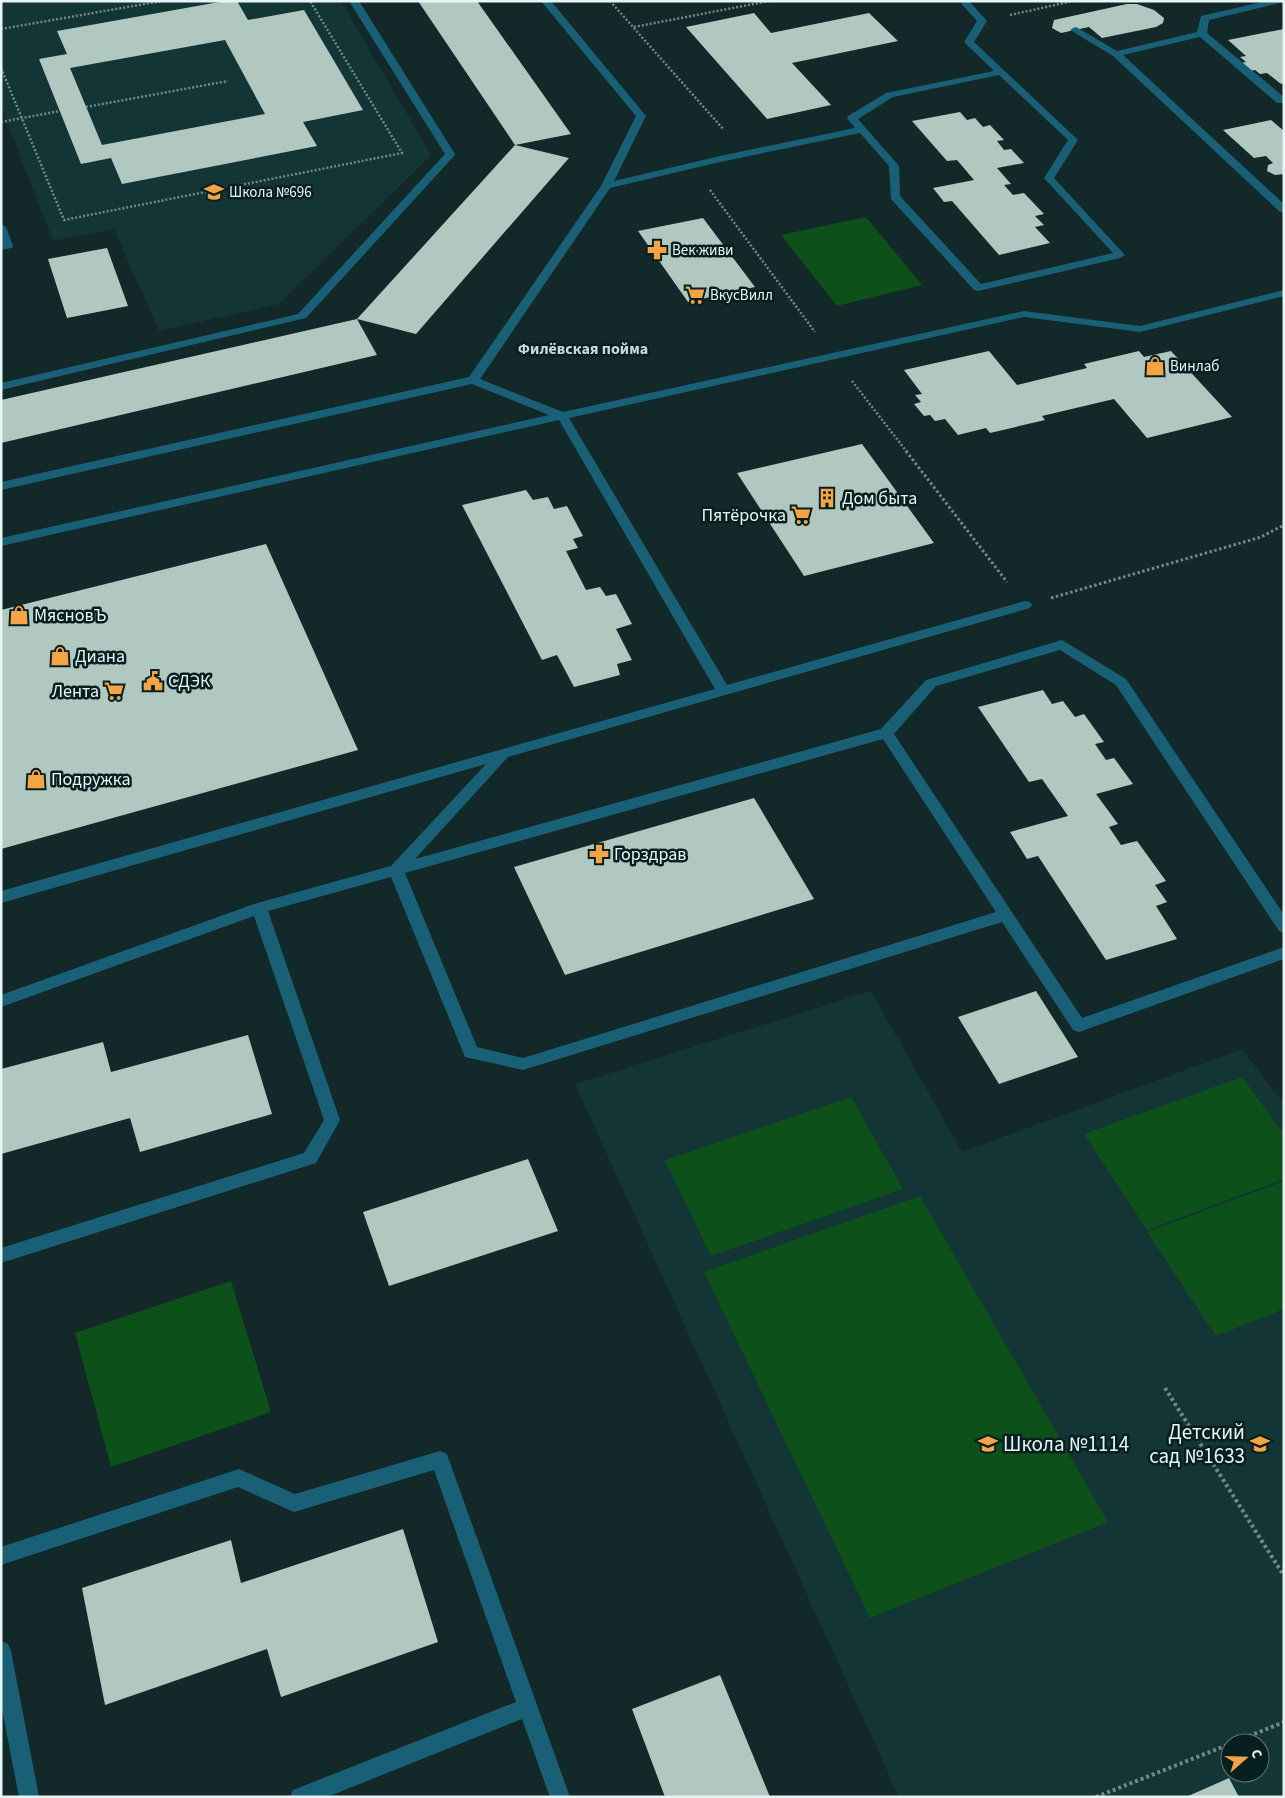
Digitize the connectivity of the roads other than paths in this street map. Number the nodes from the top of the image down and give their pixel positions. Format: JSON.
{"nodes":[{"id":1,"x":354,"y":1,"type":"edge"},
{"id":2,"x":546,"y":1,"type":"edge"},
{"id":3,"x":964,"y":1,"type":"edge"},
{"id":4,"x":1280,"y":1,"type":"edge"},
{"id":5,"x":1075,"y":30,"type":"dead end"},
{"id":6,"x":1202,"y":34,"type":"junction"},
{"id":7,"x":1116,"y":54,"type":"junction"},
{"id":8,"x":1001,"y":72,"type":"junction"},
{"id":9,"x":1284,"y":100,"type":"edge"},
{"id":10,"x":862,"y":130,"type":"junction"},
{"id":11,"x":606,"y":186,"type":"junction"},
{"id":12,"x":1284,"y":210,"type":"edge"},
{"id":13,"x":1,"y":227,"type":"edge"},
{"id":14,"x":1,"y":247,"type":"edge"},
{"id":15,"x":1284,"y":293,"type":"edge"},
{"id":16,"x":473,"y":380,"type":"junction"},
{"id":17,"x":1,"y":386,"type":"edge"},
{"id":18,"x":562,"y":416,"type":"junction"},
{"id":19,"x":1,"y":486,"type":"edge"},
{"id":20,"x":1,"y":542,"type":"edge"},
{"id":21,"x":1025,"y":605,"type":"road end"},
{"id":22,"x":723,"y":691,"type":"junction"},
{"id":23,"x":886,"y":733,"type":"junction"},
{"id":24,"x":503,"y":754,"type":"junction"},
{"id":25,"x":396,"y":870,"type":"junction"},
{"id":26,"x":1,"y":897,"type":"edge"},
{"id":27,"x":259,"y":908,"type":"junction"},
{"id":28,"x":1006,"y":915,"type":"junction"},
{"id":29,"x":1284,"y":927,"type":"edge"},
{"id":30,"x":1284,"y":953,"type":"edge"},
{"id":31,"x":1,"y":1001,"type":"edge"},
{"id":32,"x":1,"y":1256,"type":"edge"},
{"id":33,"x":1,"y":1556,"type":"edge"},
{"id":34,"x":1,"y":1650,"type":"edge"},
{"id":35,"x":528,"y":1707,"type":"junction"},
{"id":36,"x":29,"y":1797,"type":"edge"},
{"id":37,"x":300,"y":1797,"type":"edge"},
{"id":38,"x":560,"y":1797,"type":"edge"}],
"edges":[{"from":1,"to":17,"type":"lane"},
{"from":2,"to":11,"type":"lane"},
{"from":3,"to":8,"type":"lane"},
{"from":4,"to":6,"type":"lane"},
{"from":5,"to":7,"type":"lane"},
{"from":6,"to":7,"type":"lane"},
{"from":6,"to":9,"type":"lane"},
{"from":7,"to":12,"type":"lane"},
{"from":8,"to":10,"type":"lane"},
{"from":8,"to":10,"type":"lane"},
{"from":10,"to":11,"type":"lane"},
{"from":11,"to":16,"type":"lane"},
{"from":13,"to":14,"type":"lane"},
{"from":15,"to":18,"type":"lane"},
{"from":16,"to":18,"type":"lane"},
{"from":16,"to":19,"type":"lane"},
{"from":18,"to":20,"type":"lane"},
{"from":18,"to":22,"type":"lane"},
{"from":21,"to":22,"type":"lane"},
{"from":22,"to":24,"type":"lane"},
{"from":23,"to":25,"type":"lane"},
{"from":23,"to":28,"type":"lane"},
{"from":23,"to":29,"type":"lane"},
{"from":24,"to":25,"type":"lane"},
{"from":24,"to":26,"type":"lane"},
{"from":25,"to":27,"type":"lane"},
{"from":25,"to":28,"type":"lane"},
{"from":27,"to":31,"type":"lane"},
{"from":27,"to":32,"type":"lane"},
{"from":28,"to":30,"type":"lane"},
{"from":33,"to":35,"type":"lane"},
{"from":34,"to":36,"type":"lane"},
{"from":35,"to":37,"type":"lane"},
{"from":35,"to":38,"type":"lane"}]}
